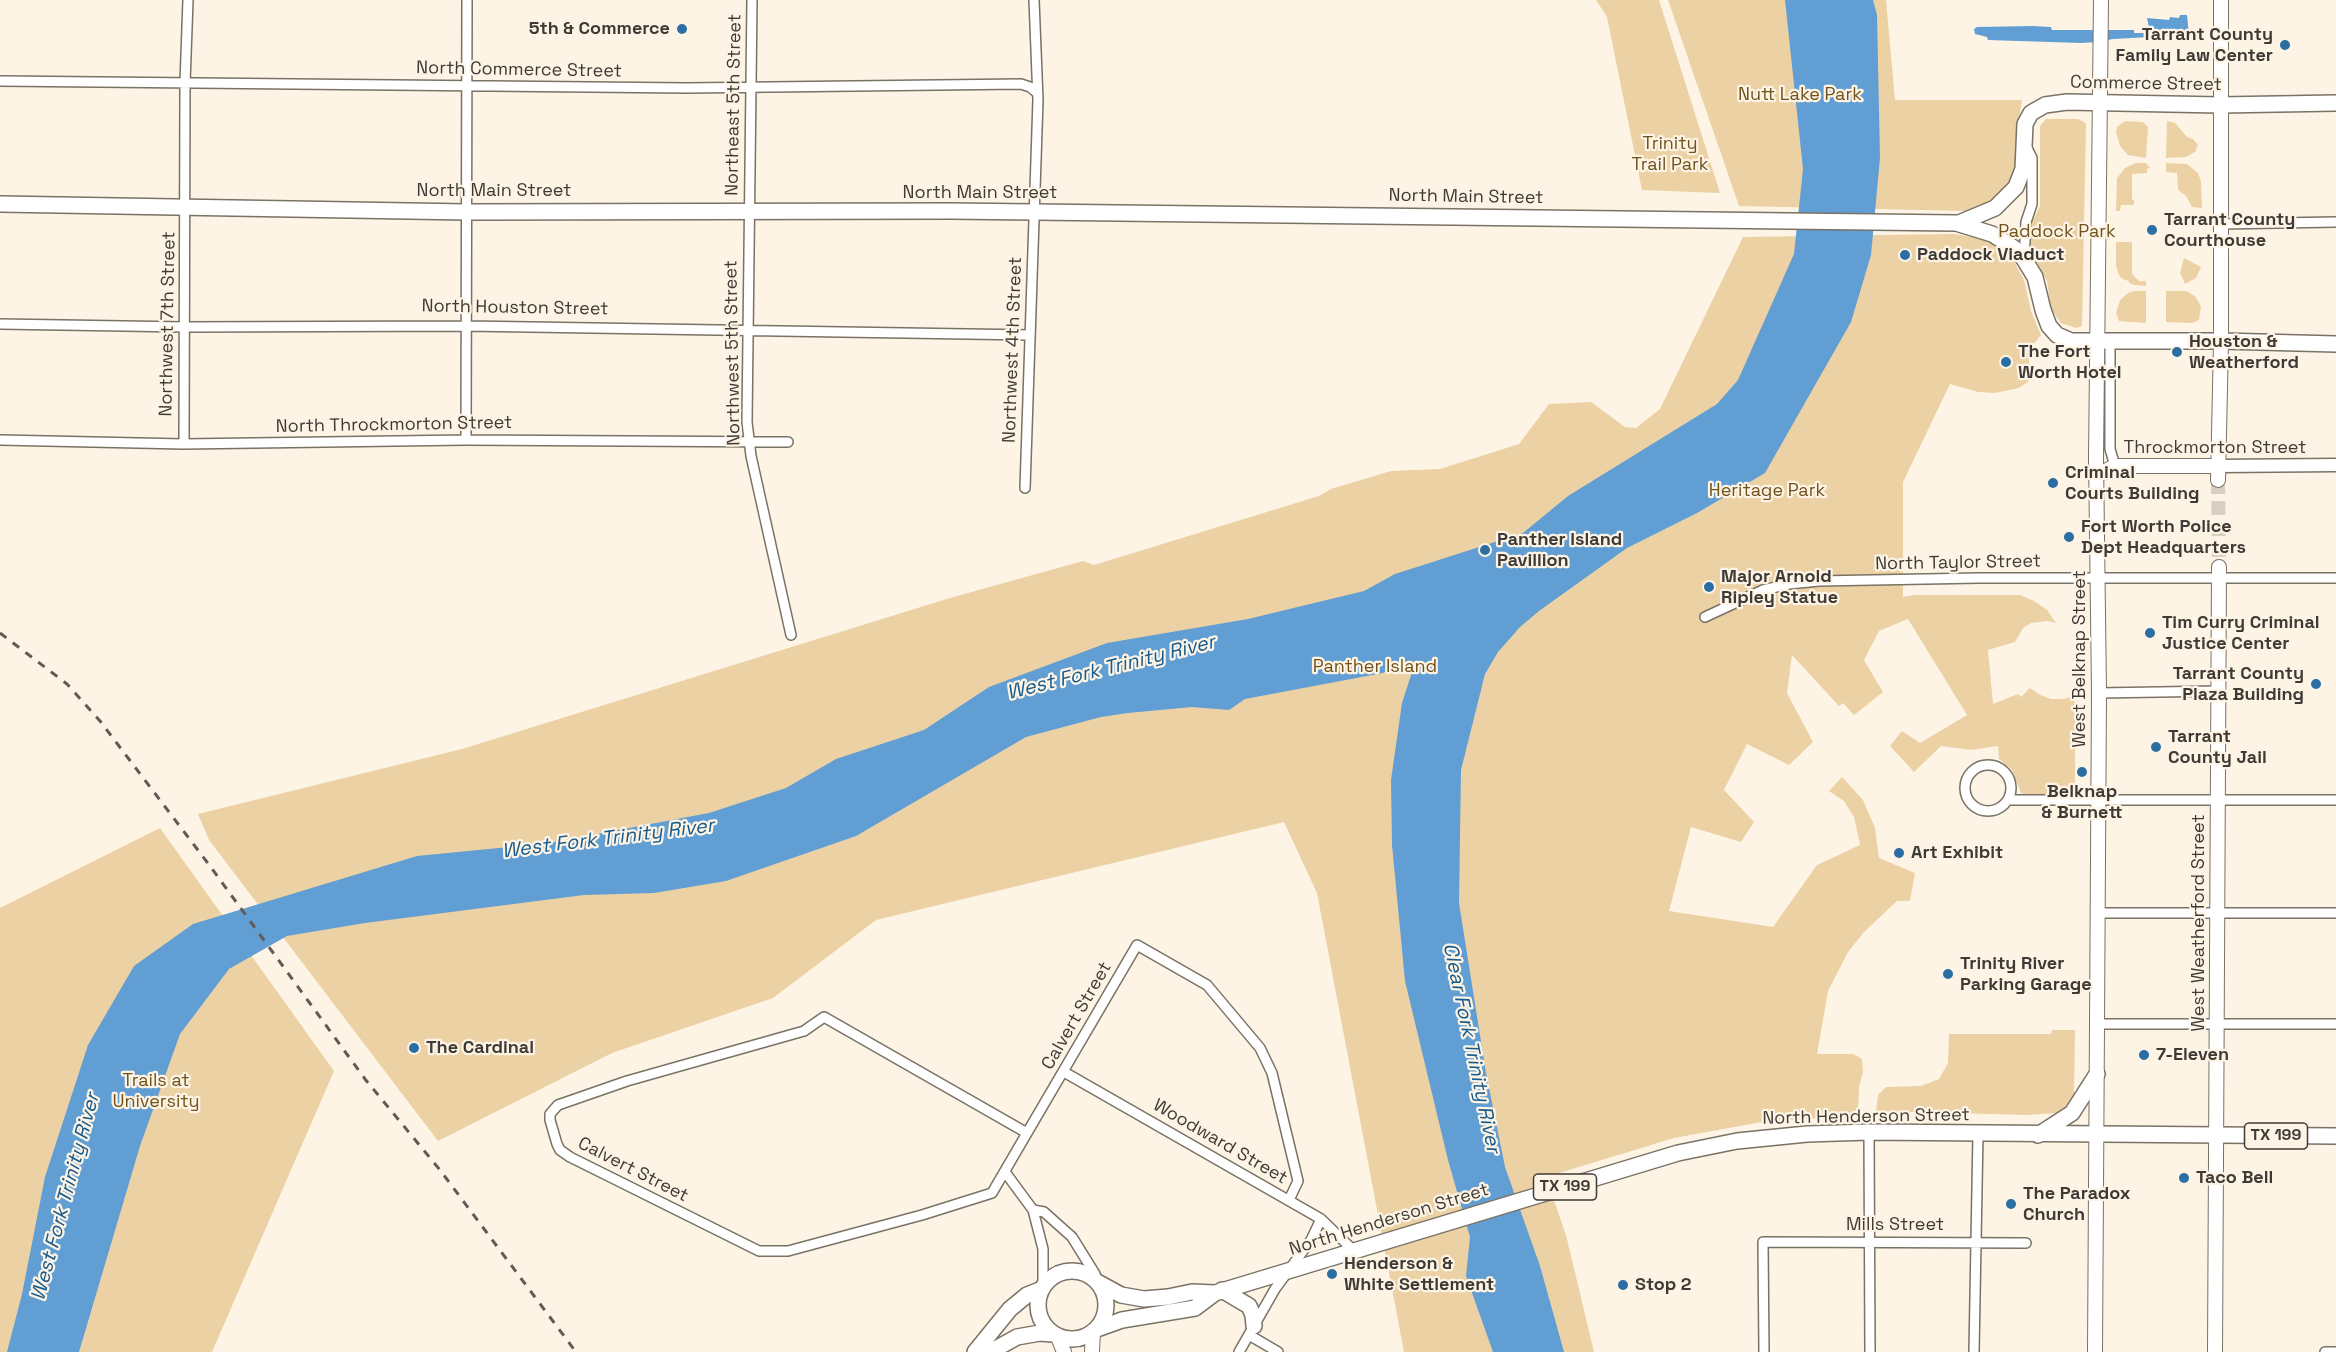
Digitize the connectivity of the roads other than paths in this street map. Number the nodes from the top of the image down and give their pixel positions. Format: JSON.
{"nodes":[{"id":1,"x":188,"y":0,"type":"edge"},
{"id":2,"x":467,"y":0,"type":"edge"},
{"id":3,"x":752,"y":0,"type":"edge"},
{"id":4,"x":1034,"y":0,"type":"edge"},
{"id":5,"x":2221,"y":0,"type":"edge"},
{"id":6,"x":2101,"y":5,"type":"edge"},
{"id":7,"x":0,"y":81,"type":"edge"},
{"id":8,"x":185,"y":83,"type":"junction"},
{"id":9,"x":467,"y":86,"type":"junction"},
{"id":10,"x":751,"y":88,"type":"junction"},
{"id":11,"x":1036,"y":92,"type":"junction"},
{"id":12,"x":2100,"y":103,"type":"junction"},
{"id":13,"x":2336,"y":103,"type":"edge"},
{"id":14,"x":2220,"y":105,"type":"junction"},
{"id":15,"x":2023,"y":142,"type":"junction"},
{"id":16,"x":0,"y":204,"type":"edge"},
{"id":17,"x":186,"y":206,"type":"junction"},
{"id":18,"x":748,"y":211,"type":"junction"},
{"id":19,"x":467,"y":212,"type":"junction"},
{"id":20,"x":1033,"y":212,"type":"junction"},
{"id":21,"x":2336,"y":222,"type":"edge"},
{"id":22,"x":1958,"y":223,"type":"junction"},
{"id":23,"x":2219,"y":224,"type":"junction"},
{"id":24,"x":2024,"y":259,"type":"junction"},
{"id":25,"x":0,"y":324,"type":"edge"},
{"id":26,"x":467,"y":326,"type":"junction"},
{"id":27,"x":185,"y":327,"type":"junction"},
{"id":28,"x":748,"y":331,"type":"junction"},
{"id":29,"x":1030,"y":335,"type":"junction"},
{"id":30,"x":2103,"y":341,"type":"junction"},
{"id":31,"x":2221,"y":341,"type":"junction"},
{"id":32,"x":2336,"y":344,"type":"edge"},
{"id":33,"x":0,"y":440,"type":"edge"},
{"id":34,"x":466,"y":440,"type":"junction"},
{"id":35,"x":750,"y":442,"type":"junction"},
{"id":36,"x":788,"y":442,"type":"dead end"},
{"id":37,"x":184,"y":444,"type":"junction"},
{"id":38,"x":2336,"y":465,"type":"edge"},
{"id":39,"x":2115,"y":466,"type":"junction"},
{"id":40,"x":2218,"y":473,"type":"junction"},
{"id":41,"x":2096,"y":476,"type":"junction"},
{"id":42,"x":1026,"y":488,"type":"dead end"},
{"id":43,"x":2219,"y":572,"type":"junction"},
{"id":44,"x":2098,"y":578,"type":"junction"},
{"id":45,"x":2336,"y":578,"type":"edge"},
{"id":46,"x":1705,"y":617,"type":"dead end"},
{"id":47,"x":791,"y":635,"type":"dead end"},
{"id":48,"x":2219,"y":691,"type":"junction"},
{"id":49,"x":2098,"y":693,"type":"junction"},
{"id":50,"x":2008,"y":800,"type":"junction"},
{"id":51,"x":2098,"y":800,"type":"junction"},
{"id":52,"x":2218,"y":800,"type":"junction"},
{"id":53,"x":2336,"y":800,"type":"edge"},
{"id":54,"x":2217,"y":912,"type":"junction"},
{"id":55,"x":2098,"y":913,"type":"junction"},
{"id":56,"x":2336,"y":913,"type":"edge"},
{"id":57,"x":2097,"y":1024,"type":"junction"},
{"id":58,"x":2216,"y":1024,"type":"junction"},
{"id":59,"x":2336,"y":1024,"type":"edge"},
{"id":60,"x":1064,"y":1072,"type":"junction"},
{"id":61,"x":2097,"y":1074,"type":"junction"},
{"id":62,"x":1869,"y":1132,"type":"junction"},
{"id":63,"x":1027,"y":1133,"type":"junction"},
{"id":64,"x":1978,"y":1133,"type":"junction"},
{"id":65,"x":2038,"y":1135,"type":"junction"},
{"id":66,"x":2215,"y":1135,"type":"junction"},
{"id":67,"x":2336,"y":1136,"type":"edge"},
{"id":68,"x":2096,"y":1139,"type":"junction"},
{"id":69,"x":1005,"y":1172,"type":"junction"},
{"id":70,"x":1289,"y":1200,"type":"junction"},
{"id":71,"x":1033,"y":1210,"type":"junction"},
{"id":72,"x":1322,"y":1219,"type":"junction"},
{"id":73,"x":1976,"y":1241,"type":"junction"},
{"id":74,"x":1869,"y":1242,"type":"junction"},
{"id":75,"x":2026,"y":1243,"type":"dead end"},
{"id":76,"x":1353,"y":1250,"type":"junction"},
{"id":77,"x":1289,"y":1271,"type":"junction"},
{"id":78,"x":1097,"y":1281,"type":"junction"},
{"id":79,"x":1042,"y":1287,"type":"junction"},
{"id":80,"x":1219,"y":1292,"type":"junction"},
{"id":81,"x":1095,"y":1330,"type":"junction"},
{"id":82,"x":1251,"y":1331,"type":"junction"},
{"id":83,"x":1055,"y":1335,"type":"junction"},
{"id":84,"x":975,"y":1352,"type":"edge"},
{"id":85,"x":990,"y":1352,"type":"edge"},
{"id":86,"x":1064,"y":1352,"type":"edge"},
{"id":87,"x":1092,"y":1352,"type":"edge"},
{"id":88,"x":1239,"y":1352,"type":"edge"},
{"id":89,"x":1278,"y":1352,"type":"edge"},
{"id":90,"x":1764,"y":1352,"type":"edge"},
{"id":91,"x":1870,"y":1352,"type":"edge"},
{"id":92,"x":1974,"y":1352,"type":"edge"},
{"id":93,"x":2095,"y":1352,"type":"edge"},
{"id":94,"x":2215,"y":1352,"type":"edge"},
{"id":95,"x":2325,"y":1352,"type":"edge"},
{"id":96,"x":2336,"y":1352,"type":"edge"}],
"edges":[{"from":1,"to":8,"type":"street","name":"Northwest 7th Street"},
{"from":2,"to":9,"type":"street"},
{"from":3,"to":10,"type":"street","name":"Northeast 5th Street"},
{"from":4,"to":11,"type":"street","name":"Northwest 4th Street"},
{"from":5,"to":14,"type":"main road"},
{"from":6,"to":12,"type":"main road","name":"West Belknap Street"},
{"from":7,"to":8,"type":"street","name":"North Commerce Street"},
{"from":8,"to":9,"type":"street","name":"North Commerce Street"},
{"from":8,"to":17,"type":"street","name":"Northwest 7th Street"},
{"from":9,"to":10,"type":"street","name":"North Commerce Street"},
{"from":9,"to":19,"type":"street"},
{"from":10,"to":11,"type":"street","name":"North Commerce Street"},
{"from":10,"to":18,"type":"street","name":"Northeast 5th Street"},
{"from":11,"to":20,"type":"street","name":"Northwest 4th Street"},
{"from":12,"to":14,"type":"main road","name":"Commerce Street"},
{"from":12,"to":15,"type":"main road","name":"Commerce Street"},
{"from":12,"to":30,"type":"main road","name":"West Belknap Street"},
{"from":13,"to":14,"type":"main road","name":"Commerce Street"},
{"from":14,"to":23,"type":"main road"},
{"from":15,"to":22,"type":"main road","name":"Commerce Street"},
{"from":15,"to":24,"type":"street"},
{"from":16,"to":17,"type":"main road","name":"North Main Street"},
{"from":17,"to":19,"type":"main road","name":"North Main Street"},
{"from":17,"to":27,"type":"street","name":"Northwest 7th Street"},
{"from":18,"to":19,"type":"main road","name":"North Main Street"},
{"from":18,"to":20,"type":"main road","name":"North Main Street"},
{"from":18,"to":28,"type":"street","name":"Northwest 5th Street"},
{"from":19,"to":26,"type":"street"},
{"from":20,"to":22,"type":"main road","name":"North Main Street"},
{"from":20,"to":29,"type":"street","name":"Northwest 4th Street"},
{"from":21,"to":23,"type":"street"},
{"from":22,"to":24,"type":"main road"},
{"from":23,"to":31,"type":"main road"},
{"from":24,"to":30,"type":"main road"},
{"from":25,"to":27,"type":"street","name":"North Houston Street"},
{"from":26,"to":27,"type":"street","name":"North Houston Street"},
{"from":26,"to":28,"type":"street","name":"North Houston Street"},
{"from":26,"to":34,"type":"street"},
{"from":27,"to":37,"type":"street","name":"Northwest 7th Street"},
{"from":28,"to":29,"type":"street","name":"North Houston Street"},
{"from":28,"to":35,"type":"street","name":"Northwest 5th Street"},
{"from":29,"to":42,"type":"street","name":"Northwest 4th Street"},
{"from":30,"to":31,"type":"main road"},
{"from":30,"to":39,"type":"street"},
{"from":30,"to":41,"type":"main road","name":"West Belknap Street"},
{"from":31,"to":32,"type":"main road"},
{"from":31,"to":40,"type":"main road"},
{"from":33,"to":37,"type":"street","name":"North Throckmorton Street"},
{"from":34,"to":35,"type":"street","name":"North Throckmorton Street"},
{"from":34,"to":37,"type":"street","name":"North Throckmorton Street"},
{"from":35,"to":36,"type":"street","name":"North Throckmorton Street"},
{"from":35,"to":47,"type":"street","name":"Northwest 5th Street"},
{"from":38,"to":40,"type":"street","name":"Throckmorton Street"},
{"from":39,"to":40,"type":"main road","name":"Throckmorton Street"},
{"from":39,"to":41,"type":"main road","name":"Throckmorton Street"},
{"from":41,"to":44,"type":"main road","name":"West Belknap Street"},
{"from":43,"to":44,"type":"street","name":"North Taylor Street"},
{"from":43,"to":45,"type":"street","name":"North Taylor Street"},
{"from":43,"to":48,"type":"main road","name":"West Weatherford Street"},
{"from":44,"to":46,"type":"street","name":"North Taylor Street"},
{"from":44,"to":49,"type":"main road","name":"West Belknap Street"},
{"from":48,"to":49,"type":"street"},
{"from":48,"to":52,"type":"main road","name":"West Weatherford Street"},
{"from":49,"to":51,"type":"main road","name":"West Belknap Street"},
{"from":50,"to":50,"type":"street"},
{"from":50,"to":51,"type":"street"},
{"from":51,"to":52,"type":"street"},
{"from":51,"to":55,"type":"main road","name":"West Belknap Street"},
{"from":52,"to":53,"type":"street"},
{"from":52,"to":54,"type":"main road","name":"West Weatherford Street"},
{"from":54,"to":55,"type":"street"},
{"from":54,"to":56,"type":"street"},
{"from":54,"to":58,"type":"main road","name":"West Weatherford Street"},
{"from":55,"to":57,"type":"main road","name":"West Belknap Street"},
{"from":57,"to":58,"type":"street"},
{"from":57,"to":61,"type":"main road","name":"West Belknap Street"},
{"from":58,"to":59,"type":"street"},
{"from":58,"to":66,"type":"main road","name":"West Weatherford Street"},
{"from":60,"to":63,"type":"street","name":"Calvert Street"},
{"from":60,"to":70,"type":"street","name":"Woodward Street"},
{"from":60,"to":70,"type":"street","name":"Calvert Street"},
{"from":61,"to":65,"type":"main road"},
{"from":61,"to":68,"type":"main road","name":"West Belknap Street"},
{"from":62,"to":64,"type":"main road","name":"North Henderson Street","number":"TX 199"},
{"from":62,"to":74,"type":"street"},
{"from":62,"to":76,"type":"main road","name":"North Henderson Street","number":"TX 199"},
{"from":63,"to":69,"type":"street","name":"Calvert Street"},
{"from":63,"to":69,"type":"street","name":"Calvert Street"},
{"from":64,"to":65,"type":"main road","name":"North Henderson Street","number":"TX 199"},
{"from":64,"to":73,"type":"street"},
{"from":65,"to":68,"type":"main road","name":"North Henderson Street","number":"TX 199"},
{"from":66,"to":67,"type":"main road","number":"TX 199"},
{"from":66,"to":68,"type":"main road","name":"North Henderson Street","number":"TX 199"},
{"from":66,"to":94,"type":"main road","name":"West Weatherford Street"},
{"from":68,"to":93,"type":"main road","name":"West Belknap Street"},
{"from":69,"to":71,"type":"street"},
{"from":70,"to":72,"type":"street","name":"Woodward Street"},
{"from":71,"to":78,"type":"street"},
{"from":71,"to":79,"type":"street"},
{"from":72,"to":76,"type":"street","name":"Woodward Street"},
{"from":72,"to":77,"type":"street"},
{"from":73,"to":74,"type":"street","name":"Mills Street"},
{"from":73,"to":75,"type":"street","name":"Mills Street"},
{"from":73,"to":92,"type":"street"},
{"from":74,"to":90,"type":"street","name":"Mills Street"},
{"from":74,"to":91,"type":"street"},
{"from":76,"to":77,"type":"main road","name":"North Henderson Street","number":"TX 199"},
{"from":77,"to":80,"type":"main road","name":"North Henderson Street","number":"TX 199"},
{"from":77,"to":82,"type":"street"},
{"from":78,"to":79,"type":"main road"},
{"from":78,"to":80,"type":"main road","name":"North Henderson Street","number":"TX 199"},
{"from":78,"to":81,"type":"main road"},
{"from":79,"to":83,"type":"main road"},
{"from":79,"to":84,"type":"main road"},
{"from":80,"to":81,"type":"main road","name":"North Henderson Street","number":"TX 199"},
{"from":80,"to":82,"type":"main road"},
{"from":81,"to":83,"type":"main road"},
{"from":81,"to":87,"type":"main road"},
{"from":82,"to":88,"type":"street"},
{"from":82,"to":89,"type":"street"},
{"from":83,"to":85,"type":"main road"},
{"from":83,"to":86,"type":"main road"},
{"from":95,"to":96,"type":"street"}]}
